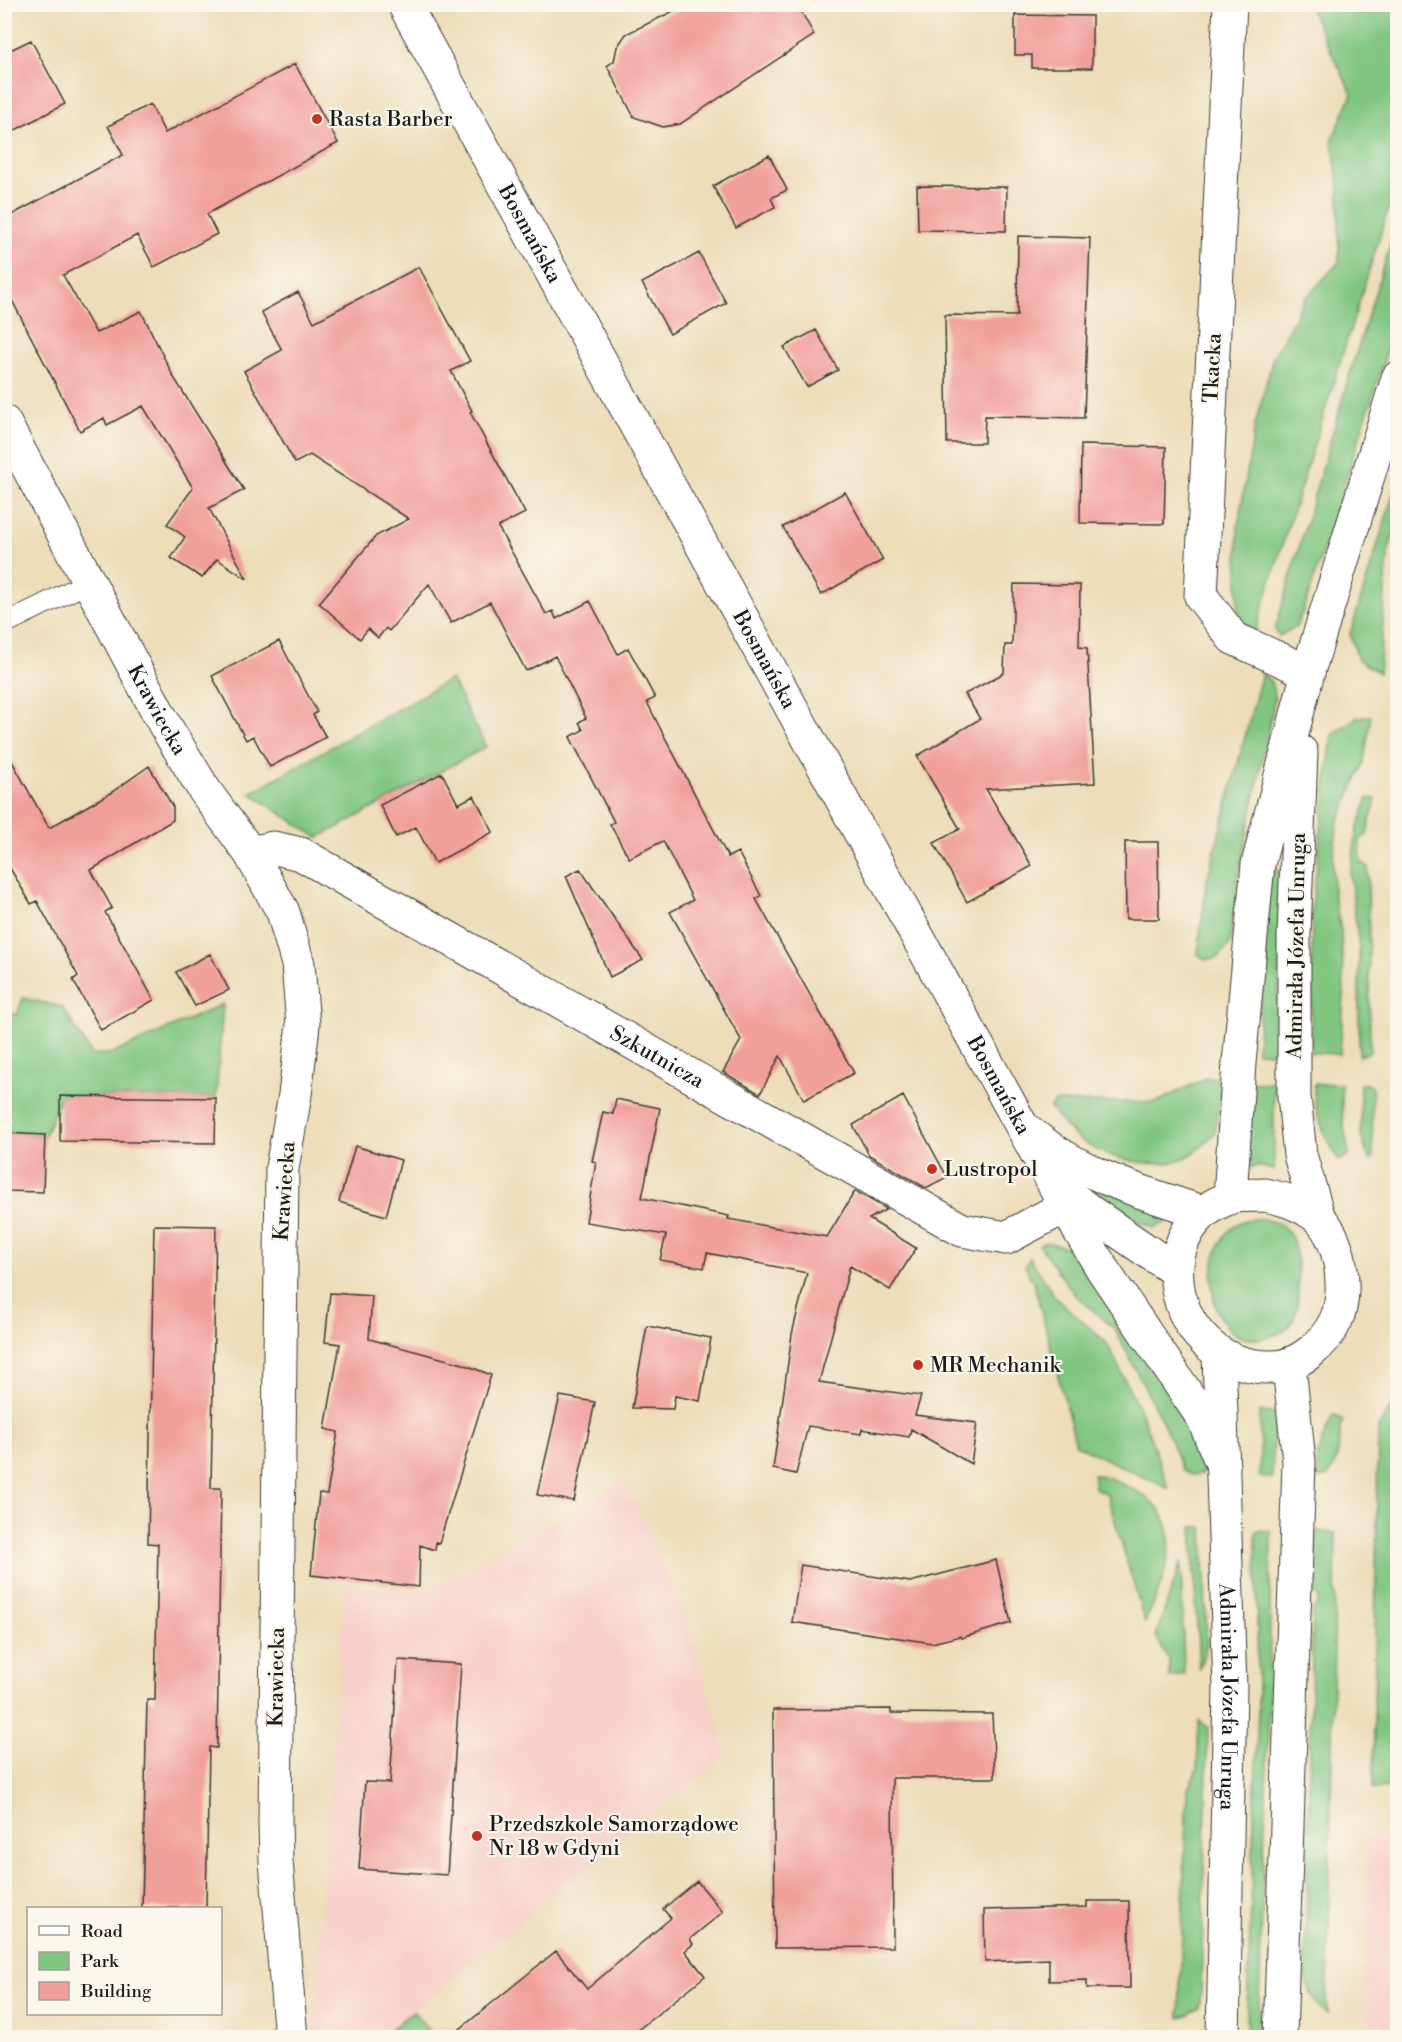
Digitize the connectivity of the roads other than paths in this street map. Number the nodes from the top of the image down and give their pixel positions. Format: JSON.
{"nodes":[{"id":1,"x":404,"y":4,"type":"edge"},
{"id":2,"x":1230,"y":4,"type":"edge"},
{"id":3,"x":1398,"y":378,"type":"edge"},
{"id":4,"x":4,"y":422,"type":"edge"},
{"id":5,"x":89,"y":582,"type":"junction"},
{"id":6,"x":4,"y":624,"type":"edge"},
{"id":7,"x":1308,"y":672,"type":"junction"},
{"id":8,"x":250,"y":853,"type":"junction"},
{"id":9,"x":1022,"y":1125,"type":"junction"},
{"id":10,"x":1059,"y":1194,"type":"junction"},
{"id":11,"x":1230,"y":1197,"type":"junction"},
{"id":12,"x":1202,"y":1212,"type":"junction"},
{"id":13,"x":1318,"y":1216,"type":"junction"},
{"id":14,"x":1176,"y":1271,"type":"junction"},
{"id":15,"x":1219,"y":1355,"type":"junction"},
{"id":16,"x":1289,"y":1366,"type":"junction"},
{"id":17,"x":1223,"y":1466,"type":"junction"},
{"id":18,"x":291,"y":2037,"type":"edge"},
{"id":19,"x":1223,"y":2037,"type":"edge"},
{"id":20,"x":1280,"y":2037,"type":"edge"}],
"edges":[{"from":1,"to":9,"type":"street","name":"Bosmańska"},
{"from":2,"to":7,"type":"street","name":"Tkacka"},
{"from":3,"to":7,"type":"street","name":"Admirała Józefa Unruga"},
{"from":4,"to":5,"type":"street","name":"Krawiecka"},
{"from":5,"to":6,"type":"lane"},
{"from":5,"to":8,"type":"street","name":"Krawiecka"},
{"from":7,"to":11,"type":"street","name":"Admirała Józefa Unruga"},
{"from":7,"to":13,"type":"street","name":"Admirała Józefa Unruga"},
{"from":8,"to":10,"type":"street","name":"Szkutnicza"},
{"from":8,"to":18,"type":"street","name":"Krawiecka"},
{"from":9,"to":10,"type":"street","name":"Bosmańska"},
{"from":9,"to":12,"type":"street"},
{"from":10,"to":14,"type":"street","name":"Bosmańska"},
{"from":10,"to":17,"type":"street"},
{"from":11,"to":12,"type":"street"},
{"from":11,"to":13,"type":"street"},
{"from":12,"to":14,"type":"street"},
{"from":13,"to":16,"type":"street"},
{"from":14,"to":15,"type":"street"},
{"from":15,"to":16,"type":"street"},
{"from":15,"to":17,"type":"street","name":"Admirała Józefa Unruga"},
{"from":16,"to":20,"type":"street"},
{"from":17,"to":19,"type":"street","name":"Admirała Józefa Unruga"}]}
